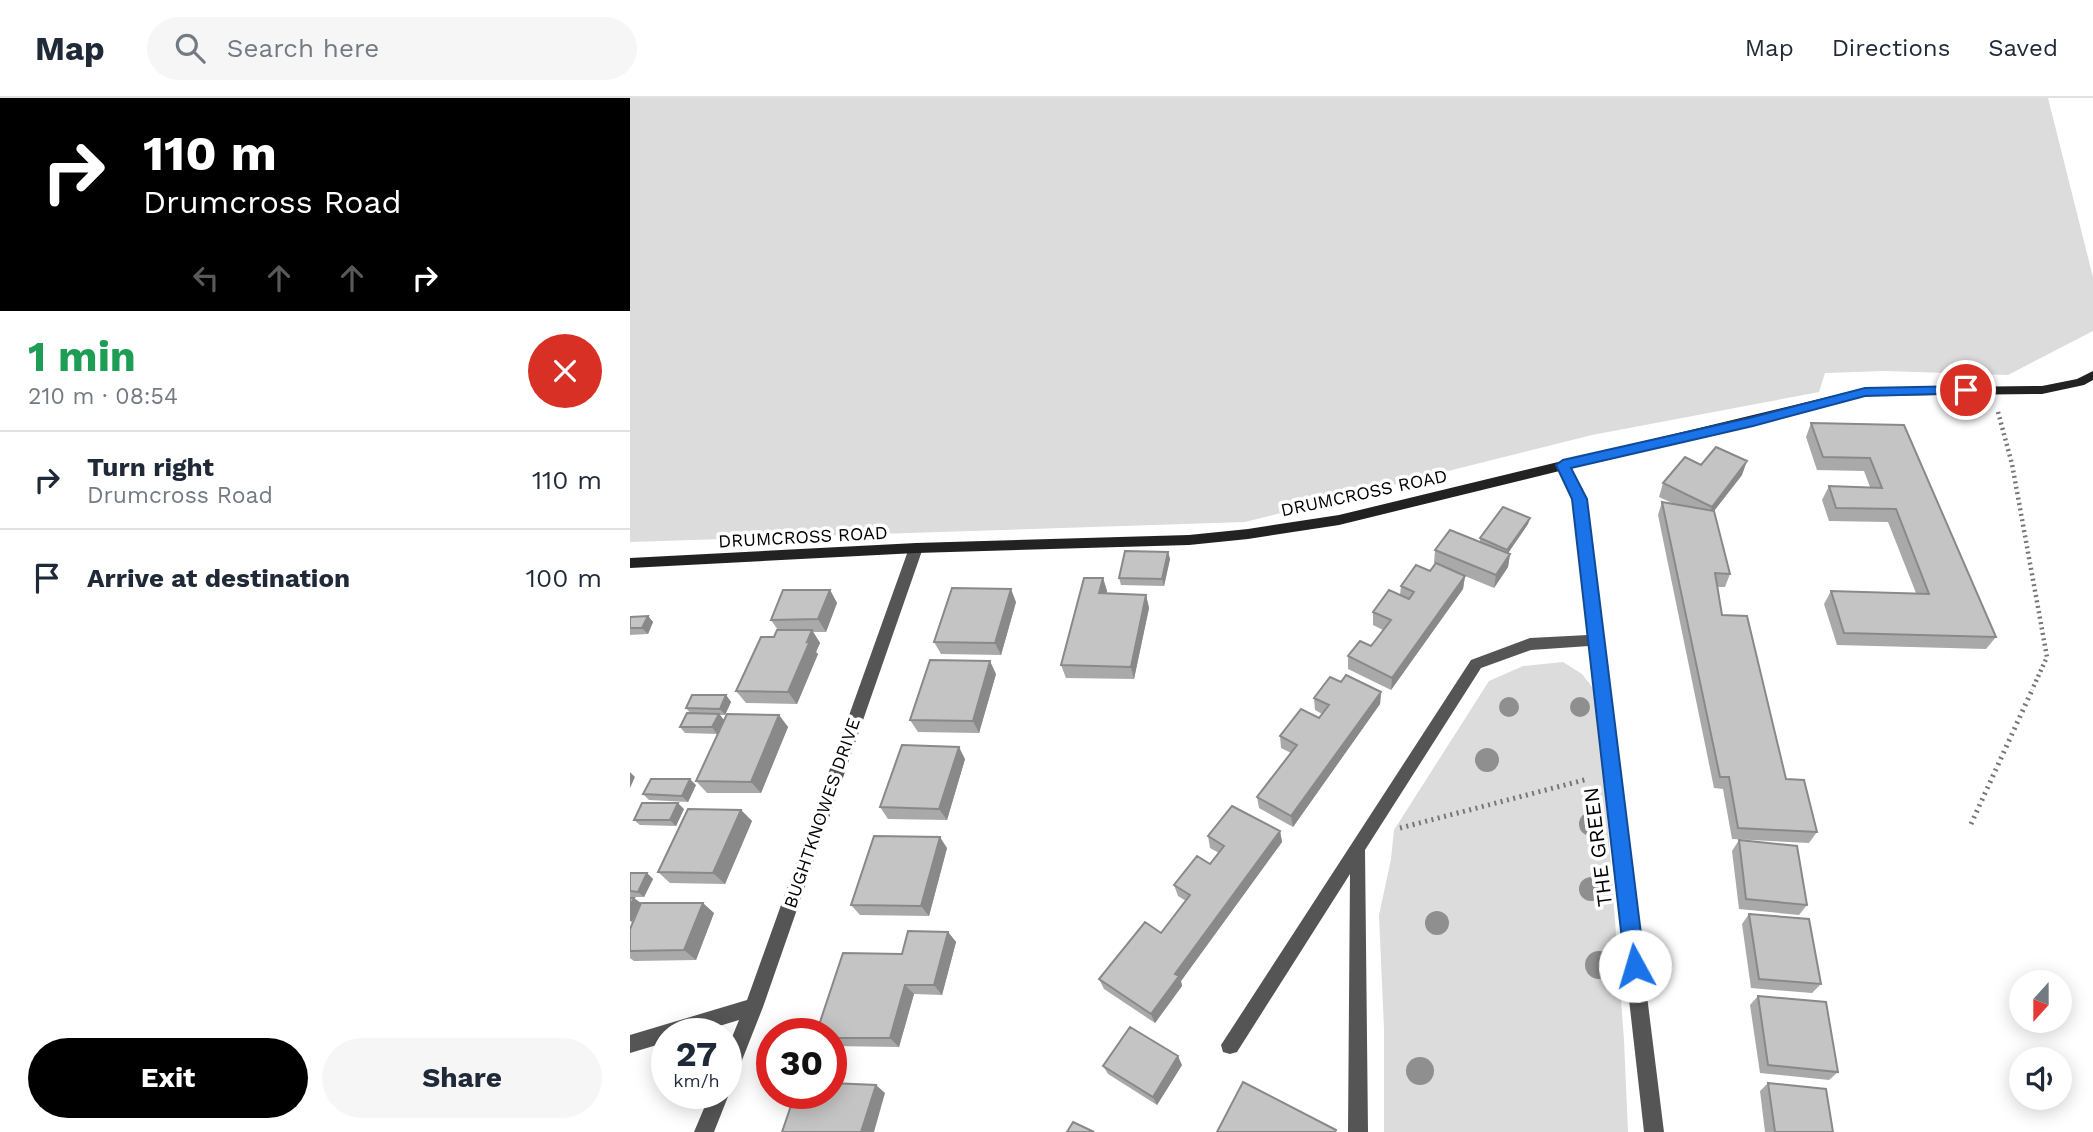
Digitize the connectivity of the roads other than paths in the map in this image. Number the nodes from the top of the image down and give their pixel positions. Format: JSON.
{"nodes":[{"id":1,"x":2093,"y":375,"type":"edge"},
{"id":2,"x":1563,"y":465,"type":"junction"},
{"id":3,"x":915,"y":548,"type":"junction"},
{"id":4,"x":630,"y":563,"type":"edge"},
{"id":5,"x":1597,"y":640,"type":"junction"},
{"id":6,"x":1362,"y":844,"type":"junction"},
{"id":7,"x":754,"y":1007,"type":"junction"},
{"id":8,"x":742,"y":1037,"type":"edge"},
{"id":9,"x":630,"y":1044,"type":"edge"},
{"id":10,"x":1230,"y":1045,"type":"dead end"},
{"id":11,"x":713,"y":1109,"type":"edge"},
{"id":12,"x":704,"y":1132,"type":"edge"},
{"id":13,"x":1359,"y":1132,"type":"edge"},
{"id":14,"x":1654,"y":1132,"type":"edge"}],
"edges":[{"from":1,"to":2,"type":"street","name":"DRUMCROSS ROAD"},
{"from":2,"to":3,"type":"street","name":"DRUMCROSS ROAD"},
{"from":2,"to":5,"type":"street","name":"THE GREEN"},
{"from":3,"to":4,"type":"street","name":"DRUMCROSS ROAD"},
{"from":3,"to":7,"type":"street","name":"BUGHTKNOWES DRIVE"},
{"from":5,"to":6,"type":"street"},
{"from":5,"to":14,"type":"street","name":"THE GREEN"},
{"from":6,"to":10,"type":"street"},
{"from":6,"to":13,"type":"street"},
{"from":7,"to":8,"type":"street","name":"BUGHTKNOWES DRIVE"},
{"from":7,"to":9,"type":"street"},
{"from":11,"to":12,"type":"street"}]}
